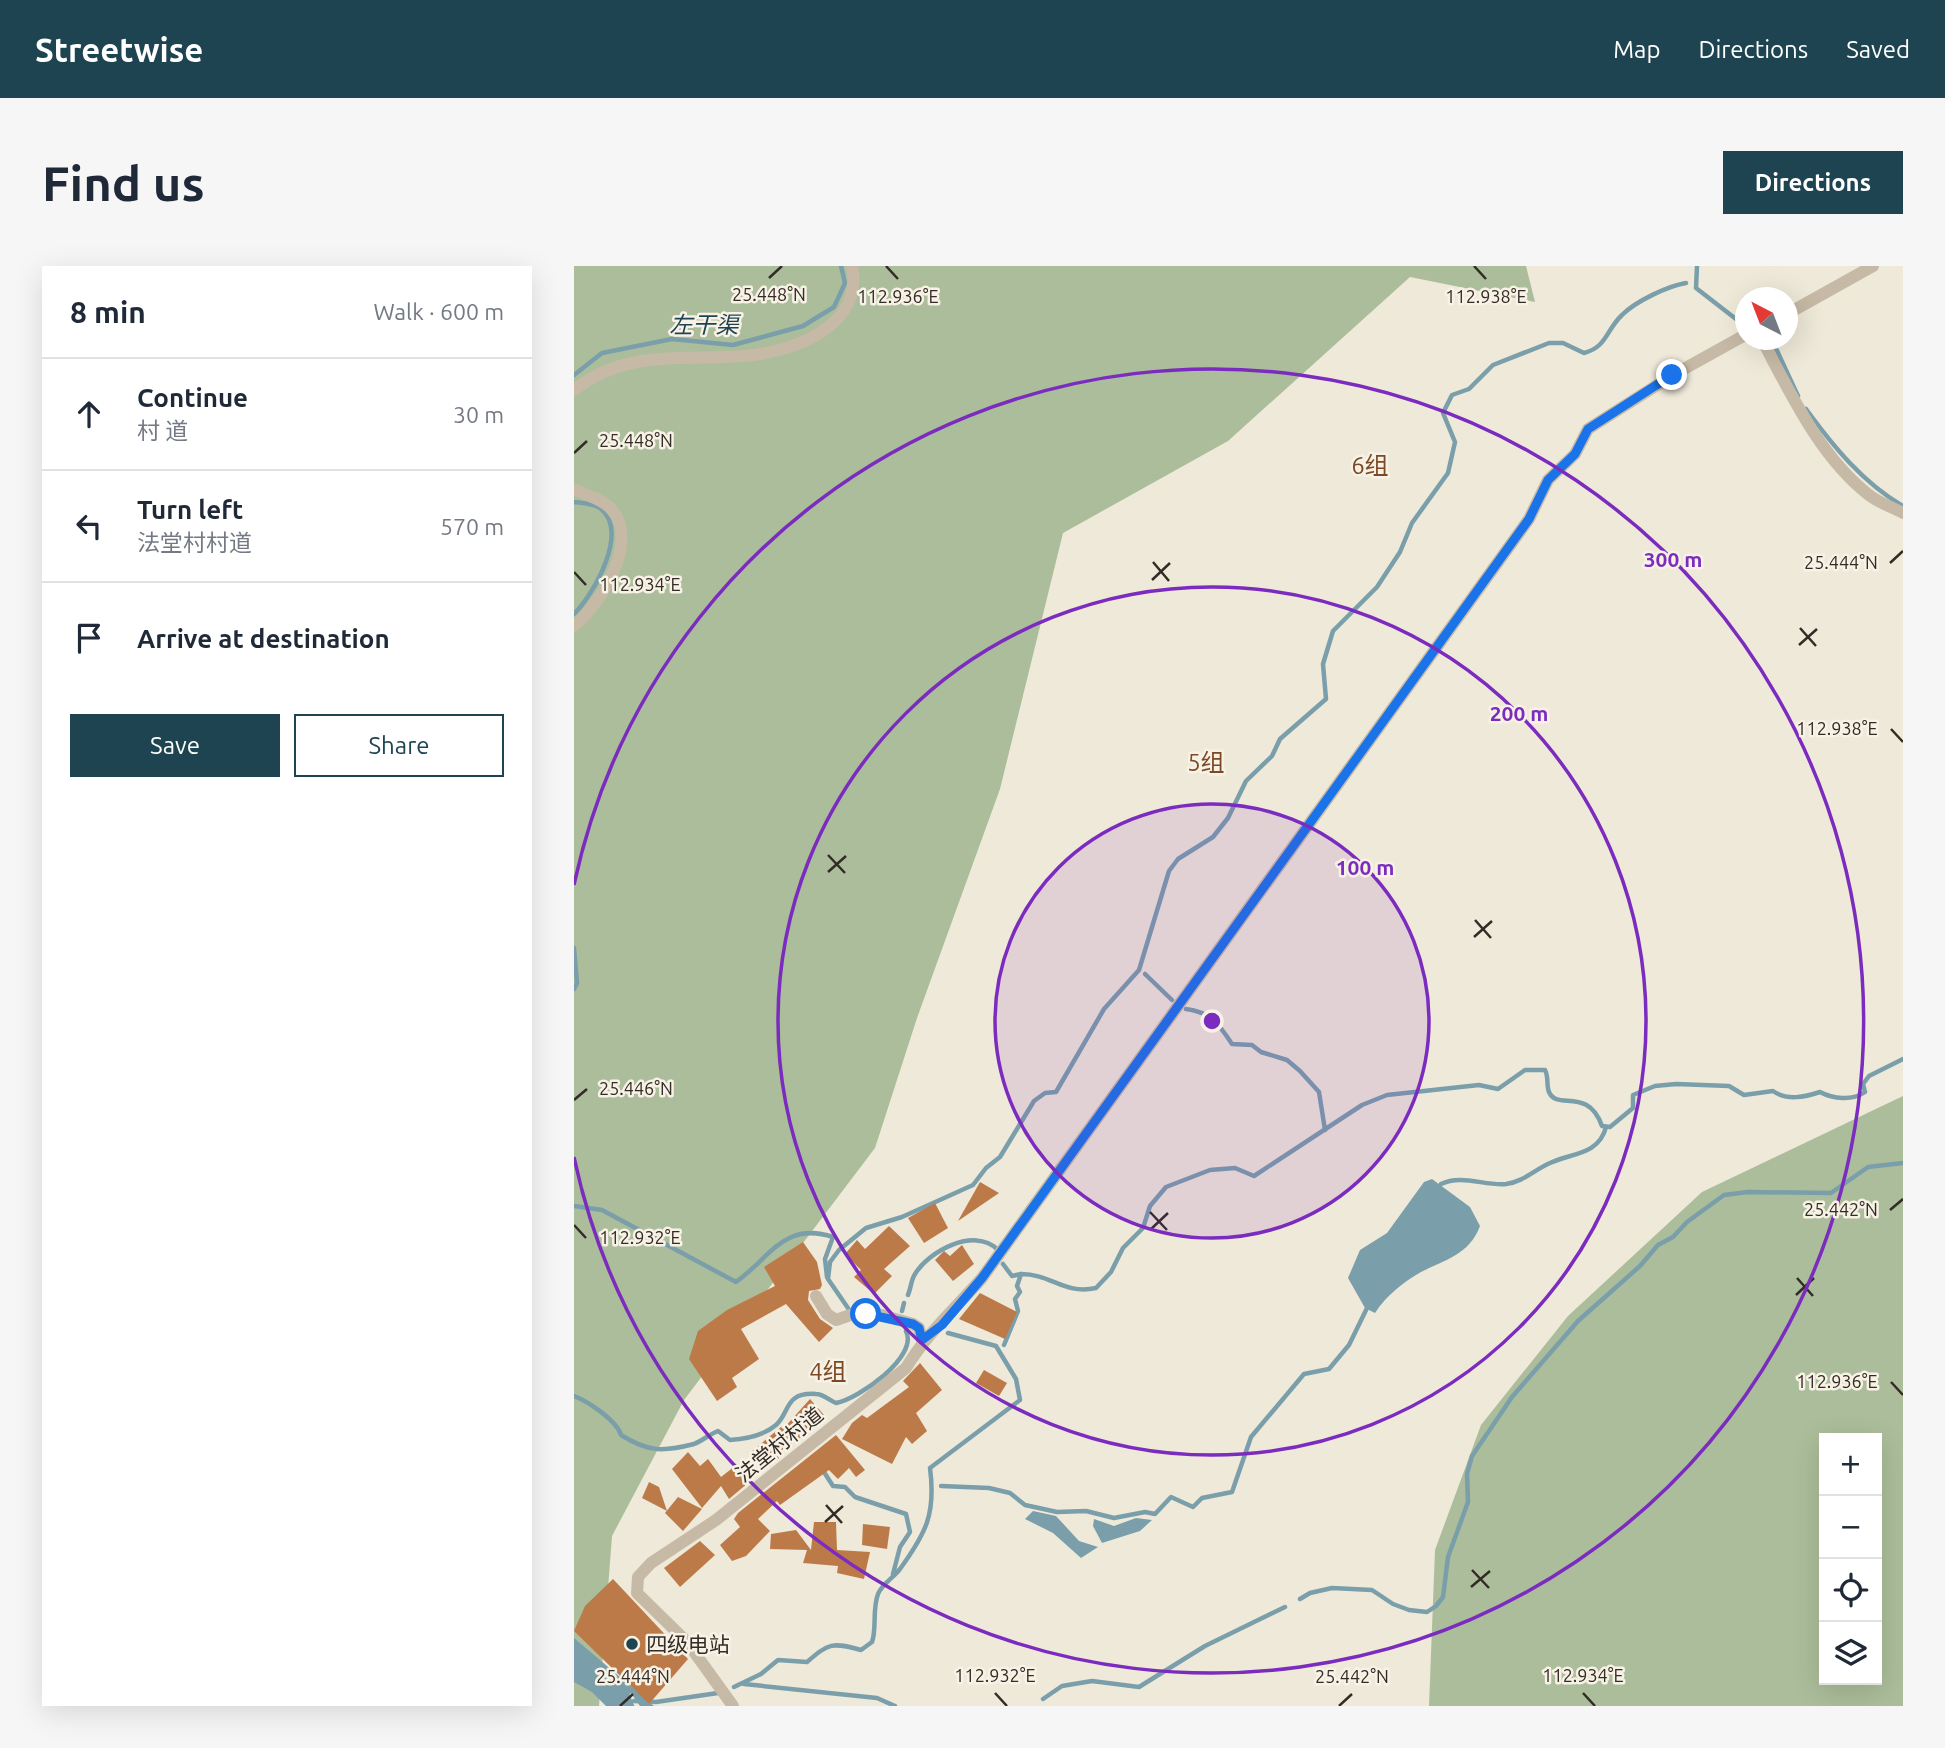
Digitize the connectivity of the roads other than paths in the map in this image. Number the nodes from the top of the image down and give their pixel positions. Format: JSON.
{"nodes":[{"id":1,"x":852,"y":266,"type":"edge"},
{"id":2,"x":1873,"y":266,"type":"edge"},
{"id":3,"x":1798,"y":308,"type":"edge"},
{"id":4,"x":1735,"y":340,"type":"edge"},
{"id":5,"x":1768,"y":350,"type":"edge"},
{"id":6,"x":574,"y":390,"type":"edge"},
{"id":7,"x":574,"y":489,"type":"edge"},
{"id":8,"x":1903,"y":513,"type":"edge"},
{"id":9,"x":574,"y":626,"type":"edge"},
{"id":10,"x":816,"y":1296,"type":"dead end"},
{"id":11,"x":922,"y":1340,"type":"junction"},
{"id":12,"x":733,"y":1706,"type":"edge"}],
"edges":[{"from":1,"to":6,"type":"street"},
{"from":2,"to":3,"type":"street"},
{"from":4,"to":11,"type":"street","name":"法堂村村道"},
{"from":5,"to":8,"type":"street"},
{"from":7,"to":9,"type":"street"},
{"from":10,"to":11,"type":"street"},
{"from":11,"to":12,"type":"street","name":"法堂村村道"}]}
